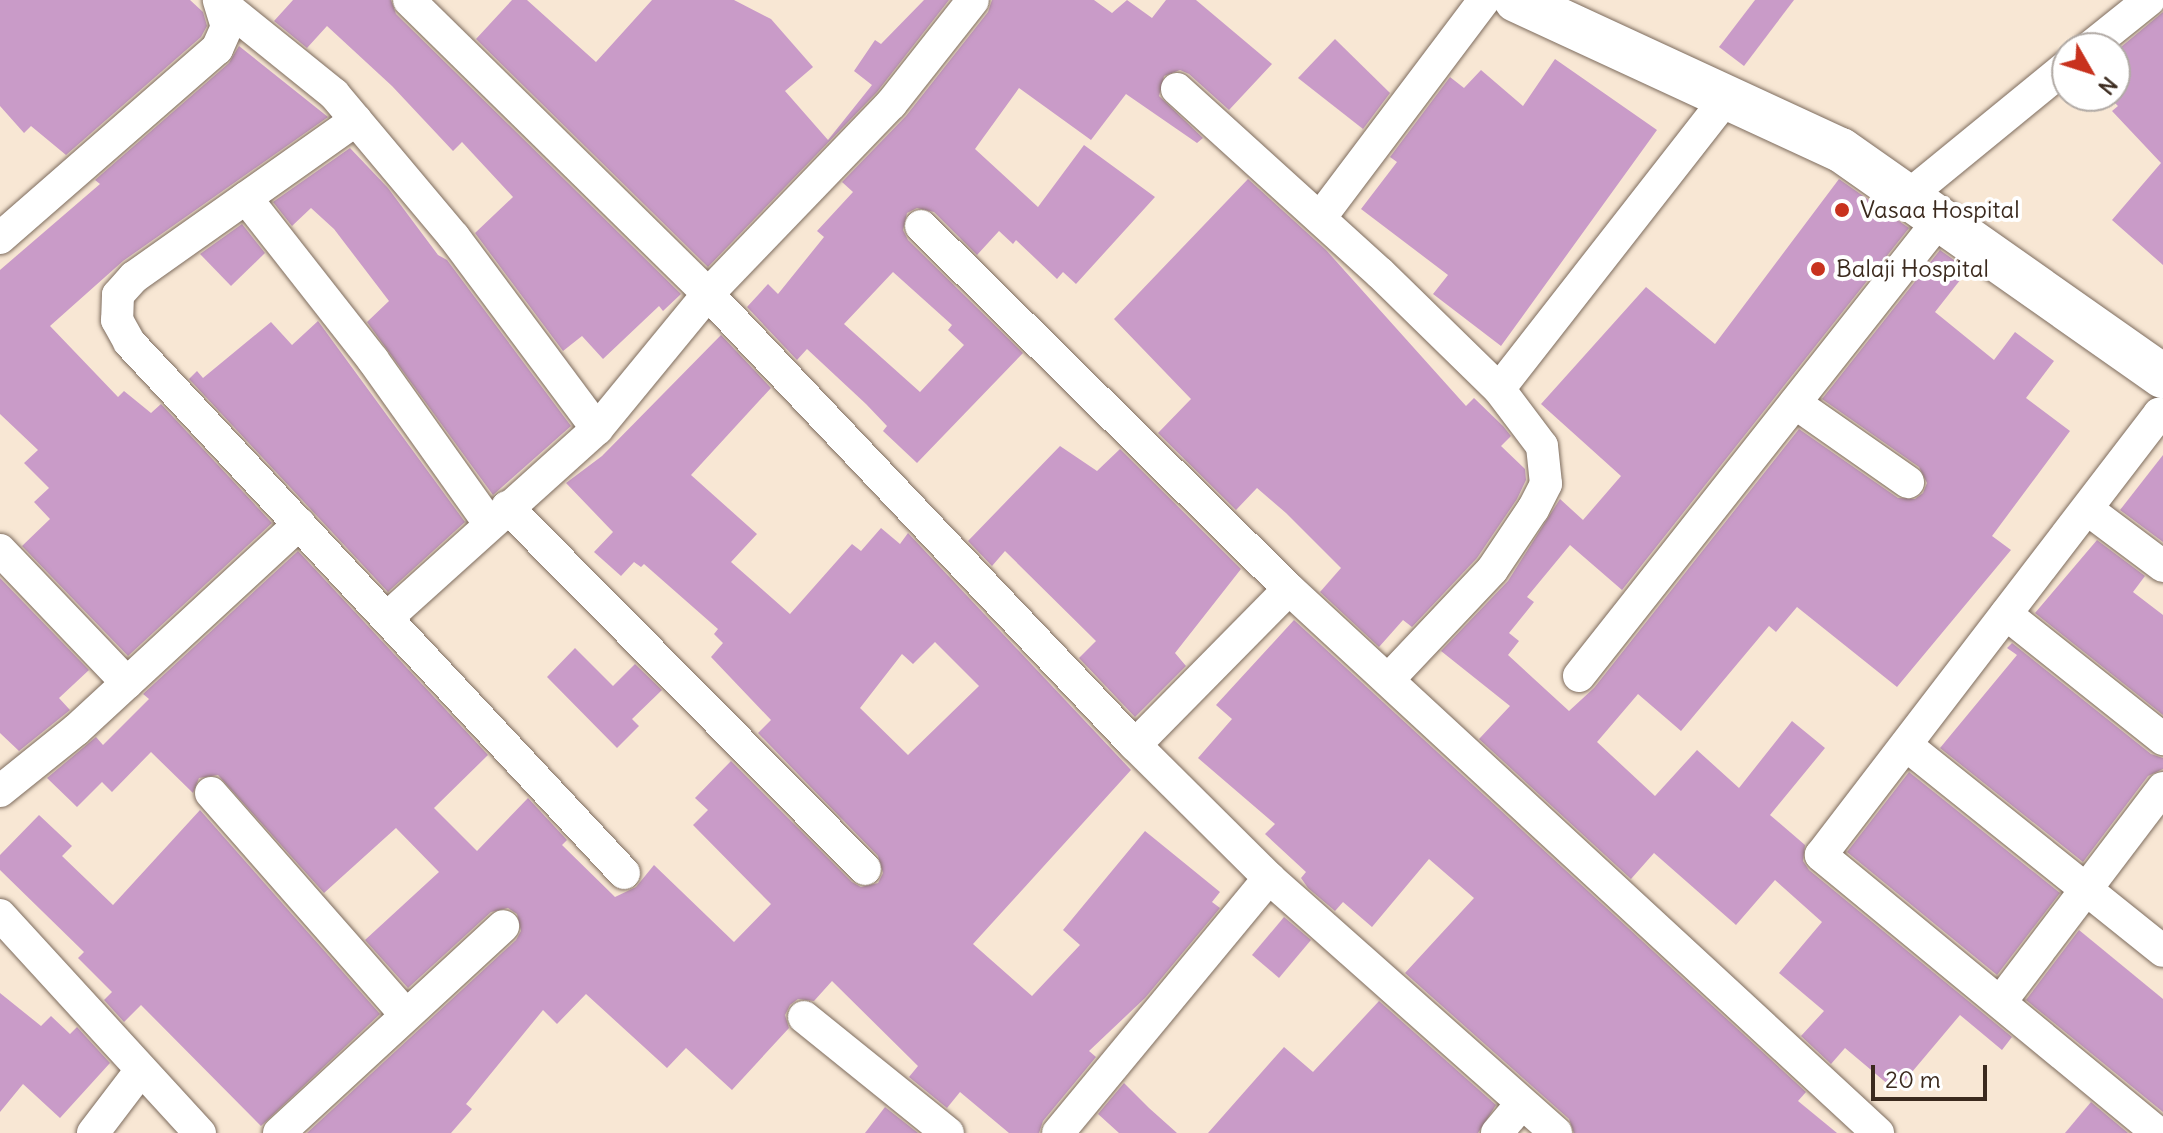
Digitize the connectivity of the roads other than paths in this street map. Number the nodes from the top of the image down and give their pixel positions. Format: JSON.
{"nodes":[{"id":1,"x":409,"y":0,"type":"edge"},
{"id":2,"x":973,"y":0,"type":"edge"},
{"id":3,"x":1484,"y":0,"type":"edge"},
{"id":4,"x":1516,"y":0,"type":"edge"},
{"id":5,"x":2149,"y":0,"type":"edge"},
{"id":6,"x":222,"y":3,"type":"edge"},
{"id":7,"x":2109,"y":32,"type":"edge"},
{"id":8,"x":2051,"y":82,"type":"edge"},
{"id":9,"x":1177,"y":89,"type":"dead end"},
{"id":10,"x":1727,"y":97,"type":"junction"},
{"id":11,"x":356,"y":120,"type":"junction"},
{"id":12,"x":246,"y":198,"type":"junction"},
{"id":13,"x":1924,"y":208,"type":"junction"},
{"id":14,"x":1320,"y":218,"type":"junction"},
{"id":15,"x":921,"y":226,"type":"dead end"},
{"id":16,"x":0,"y":238,"type":"edge"},
{"id":17,"x":708,"y":294,"type":"junction"},
{"id":18,"x":2163,"y":376,"type":"edge"},
{"id":19,"x":1499,"y":389,"type":"junction"},
{"id":20,"x":1795,"y":403,"type":"junction"},
{"id":21,"x":2163,"y":417,"type":"edge"},
{"id":22,"x":597,"y":429,"type":"junction"},
{"id":23,"x":1908,"y":482,"type":"dead end"},
{"id":24,"x":2087,"y":509,"type":"junction"},
{"id":25,"x":498,"y":515,"type":"junction"},
{"id":26,"x":299,"y":524,"type":"junction"},
{"id":27,"x":0,"y":550,"type":"edge"},
{"id":28,"x":2163,"y":566,"type":"edge"},
{"id":29,"x":1289,"y":589,"type":"junction"},
{"id":30,"x":2006,"y":614,"type":"junction"},
{"id":31,"x":387,"y":618,"type":"junction"},
{"id":32,"x":1579,"y":676,"type":"dead end"},
{"id":33,"x":1389,"y":679,"type":"junction"},
{"id":34,"x":127,"y":683,"type":"junction"},
{"id":35,"x":2163,"y":739,"type":"edge"},
{"id":36,"x":1135,"y":745,"type":"junction"},
{"id":37,"x":1906,"y":745,"type":"junction"},
{"id":38,"x":0,"y":791,"type":"edge"},
{"id":39,"x":211,"y":793,"type":"dead end"},
{"id":40,"x":2162,"y":793,"type":"edge"},
{"id":41,"x":865,"y":869,"type":"dead end"},
{"id":42,"x":624,"y":873,"type":"dead end"},
{"id":43,"x":1269,"y":878,"type":"junction"},
{"id":44,"x":2087,"y":888,"type":"junction"},
{"id":45,"x":0,"y":915,"type":"edge"},
{"id":46,"x":503,"y":926,"type":"dead end"},
{"id":47,"x":2163,"y":951,"type":"edge"},
{"id":48,"x":2002,"y":1000,"type":"junction"},
{"id":49,"x":406,"y":1015,"type":"junction"},
{"id":50,"x":804,"y":1017,"type":"dead end"},
{"id":51,"x":141,"y":1070,"type":"junction"},
{"id":52,"x":1521,"y":1104,"type":"junction"},
{"id":53,"x":93,"y":1133,"type":"edge"},
{"id":54,"x":200,"y":1133,"type":"edge"},
{"id":55,"x":279,"y":1133,"type":"edge"},
{"id":56,"x":948,"y":1133,"type":"edge"},
{"id":57,"x":1058,"y":1133,"type":"edge"},
{"id":58,"x":1497,"y":1133,"type":"edge"},
{"id":59,"x":1556,"y":1133,"type":"edge"},
{"id":60,"x":1878,"y":1133,"type":"edge"},
{"id":61,"x":2158,"y":1133,"type":"edge"}],
"edges":[{"from":1,"to":17,"type":"street"},
{"from":2,"to":17,"type":"street"},
{"from":3,"to":14,"type":"street"},
{"from":4,"to":10,"type":"street"},
{"from":5,"to":7,"type":"street"},
{"from":6,"to":11,"type":"street"},
{"from":6,"to":16,"type":"street"},
{"from":8,"to":13,"type":"street"},
{"from":9,"to":14,"type":"street"},
{"from":10,"to":13,"type":"street"},
{"from":10,"to":19,"type":"street"},
{"from":11,"to":12,"type":"street"},
{"from":11,"to":22,"type":"street"},
{"from":12,"to":25,"type":"street"},
{"from":12,"to":26,"type":"street"},
{"from":13,"to":18,"type":"street"},
{"from":13,"to":20,"type":"street"},
{"from":14,"to":19,"type":"street"},
{"from":15,"to":29,"type":"street"},
{"from":17,"to":22,"type":"street"},
{"from":17,"to":36,"type":"street"},
{"from":19,"to":33,"type":"street"},
{"from":20,"to":23,"type":"street"},
{"from":20,"to":32,"type":"street"},
{"from":21,"to":24,"type":"street"},
{"from":22,"to":25,"type":"street"},
{"from":24,"to":28,"type":"street"},
{"from":24,"to":30,"type":"street"},
{"from":25,"to":31,"type":"street"},
{"from":25,"to":41,"type":"street"},
{"from":26,"to":31,"type":"street"},
{"from":26,"to":34,"type":"street"},
{"from":27,"to":34,"type":"street"},
{"from":29,"to":33,"type":"street"},
{"from":29,"to":36,"type":"street"},
{"from":30,"to":35,"type":"street"},
{"from":30,"to":37,"type":"street"},
{"from":31,"to":42,"type":"street"},
{"from":33,"to":60,"type":"street"},
{"from":34,"to":38,"type":"street"},
{"from":36,"to":43,"type":"street"},
{"from":37,"to":44,"type":"street"},
{"from":37,"to":48,"type":"street"},
{"from":39,"to":49,"type":"street"},
{"from":40,"to":44,"type":"street"},
{"from":43,"to":52,"type":"street"},
{"from":43,"to":57,"type":"street"},
{"from":44,"to":47,"type":"street"},
{"from":44,"to":48,"type":"street"},
{"from":45,"to":51,"type":"street"},
{"from":46,"to":49,"type":"street"},
{"from":48,"to":61,"type":"street"},
{"from":49,"to":55,"type":"street"},
{"from":50,"to":56,"type":"street"},
{"from":51,"to":53,"type":"street"},
{"from":51,"to":54,"type":"street"},
{"from":52,"to":58,"type":"street"},
{"from":52,"to":59,"type":"street"}]}
